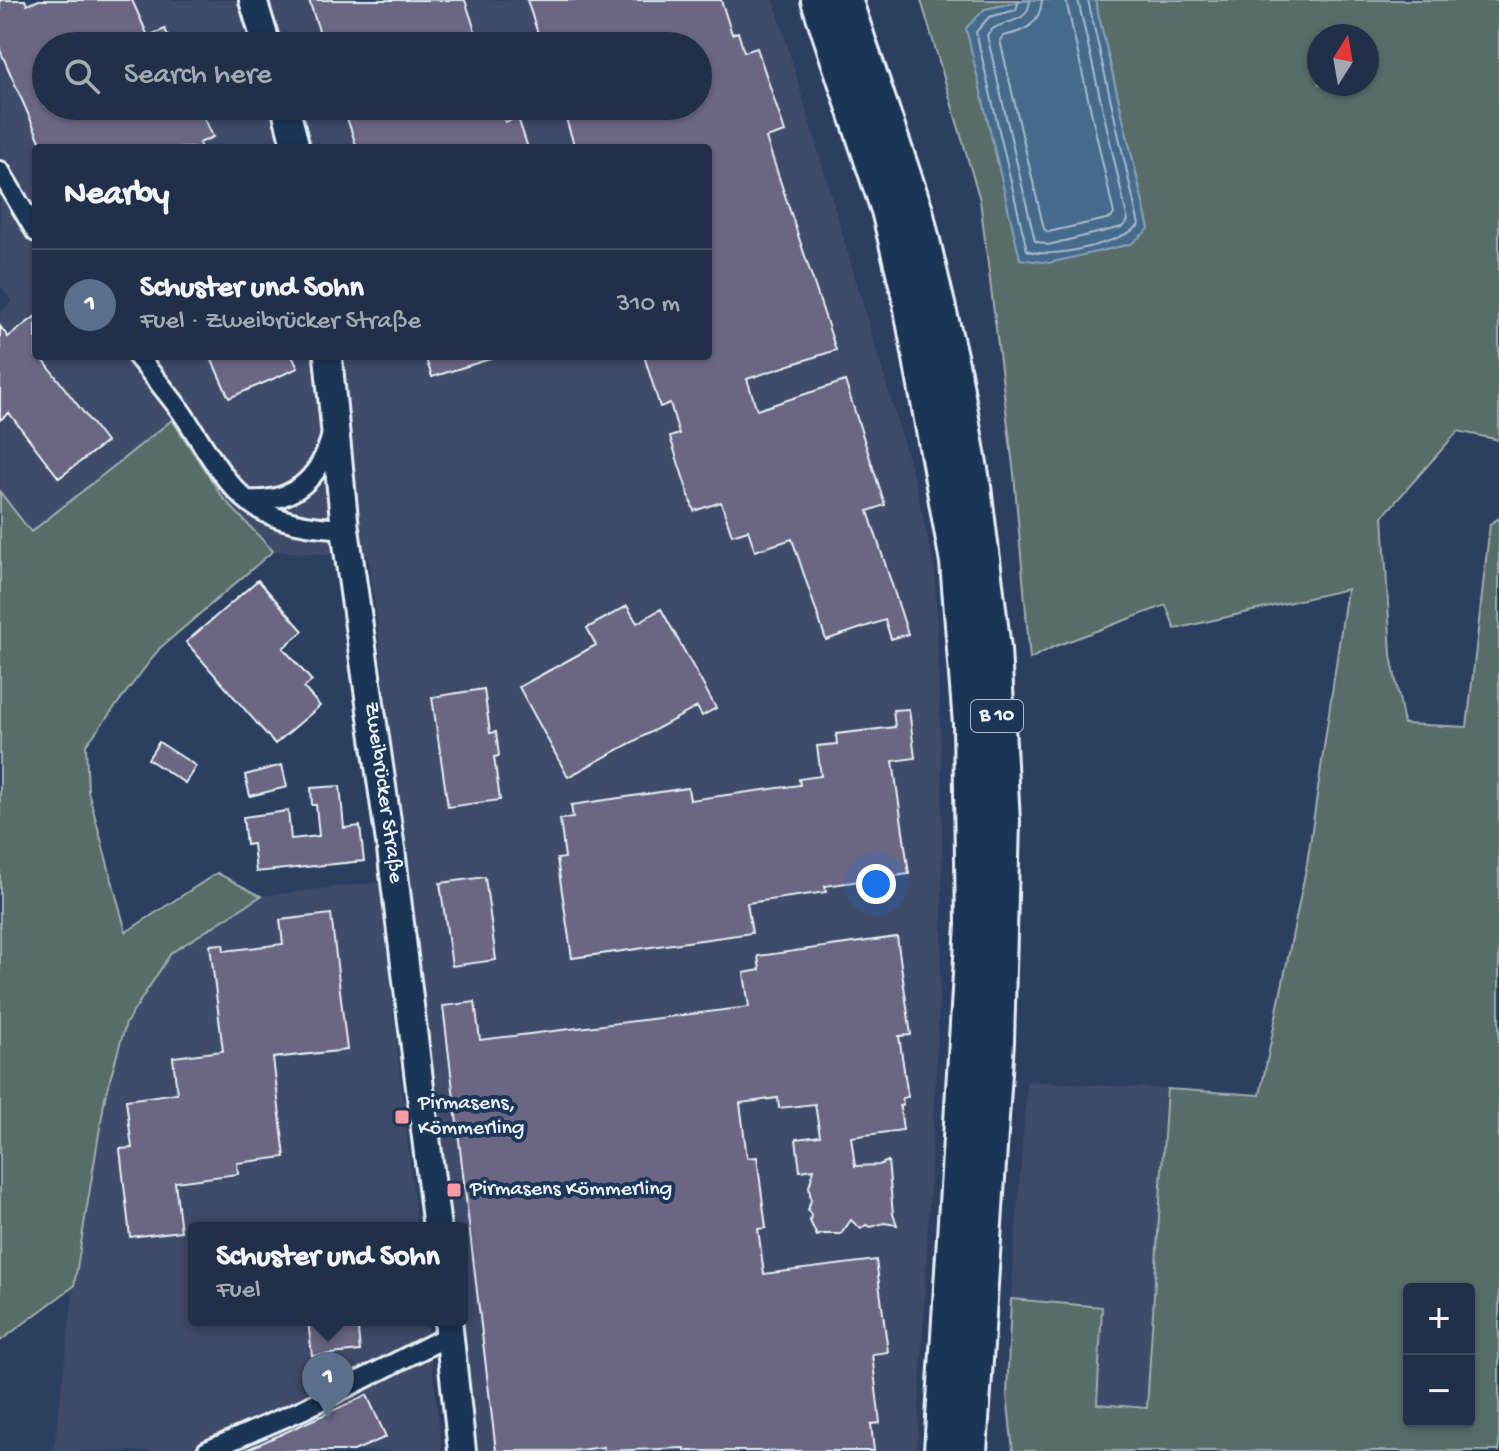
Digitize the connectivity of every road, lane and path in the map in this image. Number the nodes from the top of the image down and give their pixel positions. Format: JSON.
{"nodes":[{"id":1,"x":253,"y":0,"type":"edge"},
{"id":2,"x":819,"y":0,"type":"edge"},
{"id":3,"x":844,"y":0,"type":"edge"},
{"id":4,"x":263,"y":32,"type":"edge"},
{"id":5,"x":289,"y":120,"type":"edge"},
{"id":6,"x":295,"y":144,"type":"edge"},
{"id":7,"x":0,"y":171,"type":"edge"},
{"id":8,"x":32,"y":225,"type":"edge"},
{"id":9,"x":140,"y":360,"type":"edge"},
{"id":10,"x":328,"y":360,"type":"edge"},
{"id":11,"x":334,"y":427,"type":"junction"},
{"id":12,"x":248,"y":500,"type":"junction"},
{"id":13,"x":345,"y":529,"type":"junction"},
{"id":14,"x":436,"y":1222,"type":"edge"},
{"id":15,"x":449,"y":1327,"type":"edge"},
{"id":16,"x":207,"y":1451,"type":"edge"},
{"id":17,"x":462,"y":1451,"type":"edge"},
{"id":18,"x":942,"y":1451,"type":"edge"},
{"id":19,"x":969,"y":1451,"type":"edge"}],
"edges":[{"from":1,"to":4,"type":"street"},
{"from":2,"to":18,"type":"highway","number":"B 10"},
{"from":3,"to":19,"type":"highway","number":"B 10"},
{"from":5,"to":6,"type":"street"},
{"from":7,"to":8,"type":"street"},
{"from":9,"to":12,"type":"street"},
{"from":10,"to":11,"type":"street","name":"Zweibrücker Straße"},
{"from":11,"to":12,"type":"street"},
{"from":11,"to":13,"type":"street","name":"Zweibrücker Straße"},
{"from":12,"to":13,"type":"street"},
{"from":13,"to":14,"type":"street","name":"Zweibrücker Straße"},
{"from":15,"to":16,"type":"street"},
{"from":15,"to":17,"type":"street"}]}
